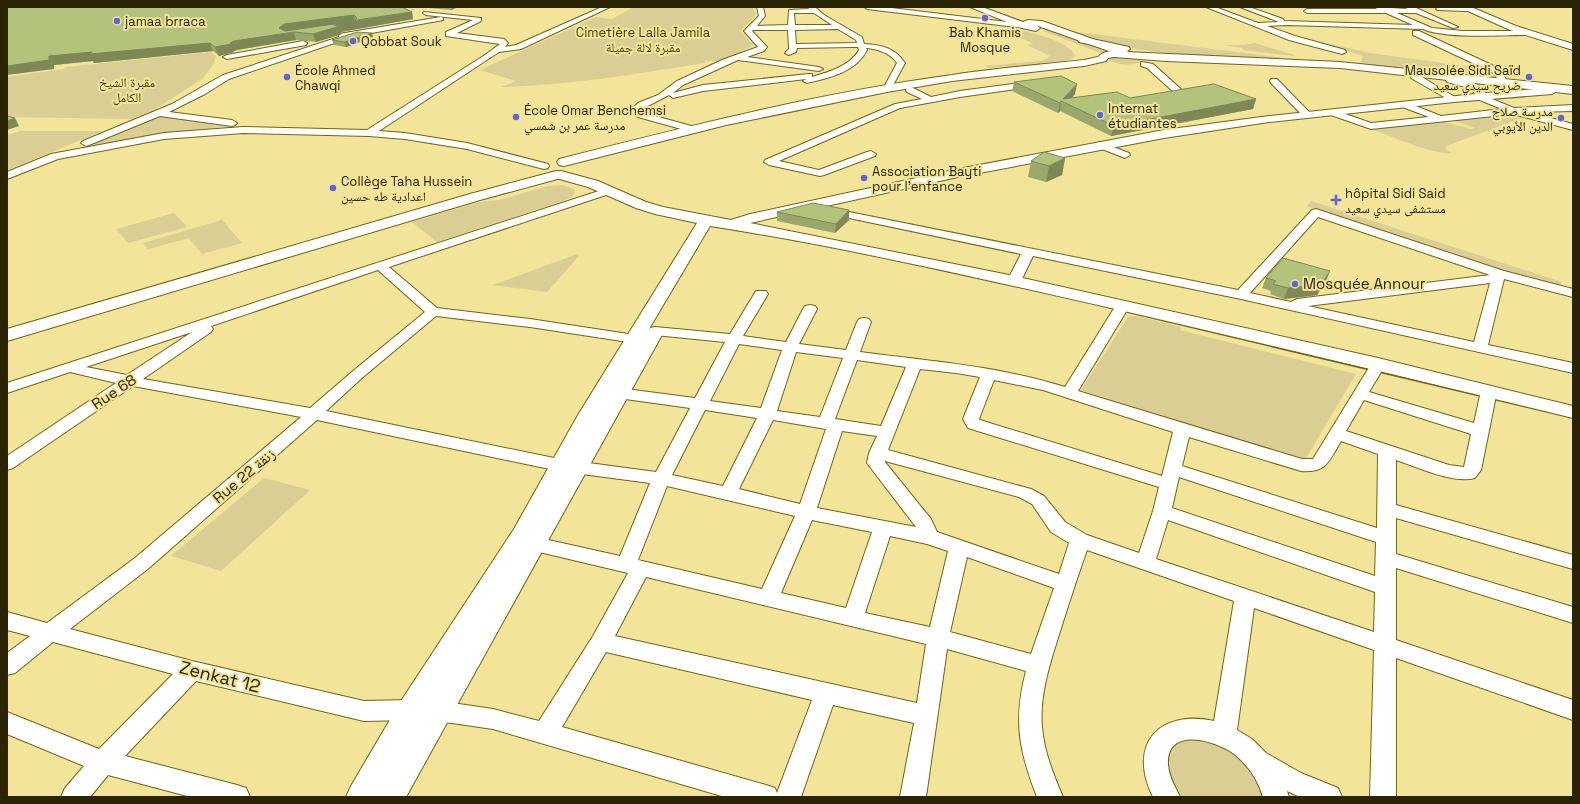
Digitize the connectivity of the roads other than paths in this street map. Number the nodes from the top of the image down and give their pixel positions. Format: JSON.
{"nodes":[{"id":1,"x":442,"y":7,"type":"edge"},
{"id":2,"x":607,"y":7,"type":"edge"},
{"id":3,"x":760,"y":7,"type":"edge"},
{"id":4,"x":867,"y":7,"type":"edge"},
{"id":5,"x":974,"y":7,"type":"edge"},
{"id":6,"x":993,"y":7,"type":"edge"},
{"id":7,"x":1209,"y":7,"type":"edge"},
{"id":8,"x":1244,"y":7,"type":"edge"},
{"id":9,"x":1298,"y":7,"type":"edge"},
{"id":10,"x":1348,"y":7,"type":"edge"},
{"id":11,"x":1378,"y":7,"type":"edge"},
{"id":12,"x":1271,"y":8,"type":"edge"},
{"id":13,"x":1437,"y":8,"type":"edge"},
{"id":14,"x":1467,"y":8,"type":"edge"},
{"id":15,"x":814,"y":9,"type":"edge"},
{"id":16,"x":1412,"y":9,"type":"edge"},
{"id":17,"x":1253,"y":10,"type":"junction"},
{"id":18,"x":1335,"y":11,"type":"junction"},
{"id":19,"x":1358,"y":11,"type":"junction"},
{"id":20,"x":1388,"y":11,"type":"junction"},
{"id":21,"x":426,"y":13,"type":"junction"},
{"id":22,"x":1303,"y":13,"type":"junction"},
{"id":23,"x":1264,"y":14,"type":"junction"},
{"id":24,"x":1286,"y":15,"type":"dead end"},
{"id":25,"x":454,"y":16,"type":"junction"},
{"id":26,"x":1288,"y":23,"type":"junction"},
{"id":27,"x":1331,"y":24,"type":"junction"},
{"id":28,"x":1256,"y":25,"type":"junction"},
{"id":29,"x":1361,"y":25,"type":"junction"},
{"id":30,"x":1031,"y":26,"type":"junction"},
{"id":31,"x":1391,"y":26,"type":"junction"},
{"id":32,"x":1401,"y":26,"type":"junction"},
{"id":33,"x":791,"y":27,"type":"junction"},
{"id":34,"x":840,"y":27,"type":"junction"},
{"id":35,"x":1423,"y":27,"type":"junction"},
{"id":36,"x":343,"y":28,"type":"edge"},
{"id":37,"x":751,"y":28,"type":"junction"},
{"id":38,"x":359,"y":32,"type":"junction"},
{"id":39,"x":1469,"y":33,"type":"junction"},
{"id":40,"x":1525,"y":33,"type":"junction"},
{"id":41,"x":823,"y":36,"type":"junction"},
{"id":42,"x":862,"y":45,"type":"junction"},
{"id":43,"x":1573,"y":45,"type":"edge"},
{"id":44,"x":793,"y":46,"type":"junction"},
{"id":45,"x":1082,"y":48,"type":"junction"},
{"id":46,"x":498,"y":50,"type":"junction"},
{"id":47,"x":1342,"y":52,"type":"dead end"},
{"id":48,"x":823,"y":54,"type":"dead end"},
{"id":49,"x":737,"y":58,"type":"junction"},
{"id":50,"x":1102,"y":58,"type":"junction"},
{"id":51,"x":815,"y":59,"type":"dead end"},
{"id":52,"x":1199,"y":59,"type":"junction"},
{"id":53,"x":1123,"y":61,"type":"junction"},
{"id":54,"x":769,"y":62,"type":"junction"},
{"id":55,"x":227,"y":64,"type":"junction"},
{"id":56,"x":723,"y":64,"type":"junction"},
{"id":57,"x":1144,"y":64,"type":"junction"},
{"id":58,"x":1073,"y":65,"type":"junction"},
{"id":59,"x":801,"y":66,"type":"junction"},
{"id":60,"x":837,"y":71,"type":"junction"},
{"id":61,"x":1414,"y":76,"type":"junction"},
{"id":62,"x":1006,"y":77,"type":"junction"},
{"id":63,"x":808,"y":78,"type":"junction"},
{"id":64,"x":1451,"y":80,"type":"junction"},
{"id":65,"x":1274,"y":81,"type":"dead end"},
{"id":66,"x":1048,"y":83,"type":"edge"},
{"id":67,"x":1504,"y":83,"type":"junction"},
{"id":68,"x":1021,"y":86,"type":"junction"},
{"id":69,"x":887,"y":89,"type":"junction"},
{"id":70,"x":910,"y":90,"type":"junction"},
{"id":71,"x":1552,"y":91,"type":"junction"},
{"id":72,"x":1573,"y":92,"type":"edge"},
{"id":73,"x":1180,"y":93,"type":"edge"},
{"id":74,"x":1480,"y":97,"type":"junction"},
{"id":75,"x":1454,"y":99,"type":"junction"},
{"id":76,"x":654,"y":100,"type":"junction"},
{"id":77,"x":931,"y":100,"type":"junction"},
{"id":78,"x":1408,"y":106,"type":"junction"},
{"id":79,"x":1573,"y":108,"type":"edge"},
{"id":80,"x":1514,"y":111,"type":"junction"},
{"id":81,"x":160,"y":113,"type":"junction"},
{"id":82,"x":1334,"y":113,"type":"junction"},
{"id":83,"x":1307,"y":115,"type":"junction"},
{"id":84,"x":1441,"y":119,"type":"junction"},
{"id":85,"x":1573,"y":127,"type":"edge"},
{"id":86,"x":692,"y":129,"type":"junction"},
{"id":87,"x":280,"y":130,"type":"junction"},
{"id":88,"x":369,"y":133,"type":"junction"},
{"id":89,"x":1100,"y":146,"type":"junction"},
{"id":90,"x":871,"y":154,"type":"dead end"},
{"id":91,"x":1125,"y":154,"type":"dead end"},
{"id":92,"x":55,"y":156,"type":"junction"},
{"id":93,"x":521,"y":159,"type":"junction"},
{"id":94,"x":560,"y":168,"type":"junction"},
{"id":95,"x":7,"y":176,"type":"edge"},
{"id":96,"x":608,"y":190,"type":"junction"},
{"id":97,"x":805,"y":206,"type":"junction"},
{"id":98,"x":719,"y":223,"type":"junction"},
{"id":99,"x":1030,"y":251,"type":"junction"},
{"id":100,"x":381,"y":266,"type":"junction"},
{"id":101,"x":1499,"y":276,"type":"junction"},
{"id":102,"x":1014,"y":281,"type":"junction"},
{"id":103,"x":1573,"y":293,"type":"edge"},
{"id":104,"x":760,"y":294,"type":"dead end"},
{"id":105,"x":1241,"y":295,"type":"junction"},
{"id":106,"x":1123,"y":305,"type":"junction"},
{"id":107,"x":1284,"y":305,"type":"junction"},
{"id":108,"x":810,"y":309,"type":"dead end"},
{"id":109,"x":433,"y":312,"type":"junction"},
{"id":110,"x":221,"y":319,"type":"junction"},
{"id":111,"x":864,"y":322,"type":"dead end"},
{"id":112,"x":7,"y":325,"type":"edge"},
{"id":113,"x":7,"y":335,"type":"edge"},
{"id":114,"x":646,"y":337,"type":"junction"},
{"id":115,"x":734,"y":339,"type":"junction"},
{"id":116,"x":790,"y":347,"type":"junction"},
{"id":117,"x":1480,"y":348,"type":"junction"},
{"id":118,"x":850,"y":355,"type":"junction"},
{"id":119,"x":915,"y":364,"type":"junction"},
{"id":120,"x":1378,"y":364,"type":"junction"},
{"id":121,"x":70,"y":368,"type":"junction"},
{"id":122,"x":1573,"y":368,"type":"edge"},
{"id":123,"x":989,"y":374,"type":"junction"},
{"id":124,"x":130,"y":381,"type":"junction"},
{"id":125,"x":7,"y":388,"type":"edge"},
{"id":126,"x":1489,"y":391,"type":"junction"},
{"id":127,"x":618,"y":393,"type":"junction"},
{"id":128,"x":1069,"y":393,"type":"junction"},
{"id":129,"x":1360,"y":394,"type":"junction"},
{"id":130,"x":700,"y":404,"type":"junction"},
{"id":131,"x":1573,"y":412,"type":"edge"},
{"id":132,"x":314,"y":414,"type":"junction"},
{"id":133,"x":767,"y":414,"type":"junction"},
{"id":134,"x":830,"y":424,"type":"junction"},
{"id":135,"x":1182,"y":429,"type":"junction"},
{"id":136,"x":1481,"y":431,"type":"junction"},
{"id":137,"x":886,"y":432,"type":"junction"},
{"id":138,"x":1337,"y":434,"type":"junction"},
{"id":139,"x":1387,"y":451,"type":"junction"},
{"id":140,"x":878,"y":453,"type":"junction"},
{"id":141,"x":7,"y":464,"type":"edge"},
{"id":142,"x":568,"y":467,"type":"junction"},
{"id":143,"x":1171,"y":477,"type":"junction"},
{"id":144,"x":661,"y":479,"type":"junction"},
{"id":145,"x":728,"y":493,"type":"junction"},
{"id":146,"x":1386,"y":509,"type":"junction"},
{"id":147,"x":1162,"y":510,"type":"junction"},
{"id":148,"x":806,"y":512,"type":"junction"},
{"id":149,"x":883,"y":529,"type":"junction"},
{"id":150,"x":929,"y":538,"type":"junction"},
{"id":151,"x":1080,"y":540,"type":"junction"},
{"id":152,"x":535,"y":544,"type":"junction"},
{"id":153,"x":959,"y":547,"type":"junction"},
{"id":154,"x":1386,"y":548,"type":"junction"},
{"id":155,"x":1573,"y":562,"type":"edge"},
{"id":156,"x":1145,"y":563,"type":"junction"},
{"id":157,"x":634,"y":566,"type":"junction"},
{"id":158,"x":1065,"y":584,"type":"junction"},
{"id":159,"x":1385,"y":587,"type":"junction"},
{"id":160,"x":1245,"y":596,"type":"junction"},
{"id":161,"x":768,"y":599,"type":"junction"},
{"id":162,"x":1573,"y":615,"type":"edge"},
{"id":163,"x":854,"y":618,"type":"junction"},
{"id":164,"x":7,"y":621,"type":"edge"},
{"id":165,"x":49,"y":633,"type":"junction"},
{"id":166,"x":938,"y":638,"type":"junction"},
{"id":167,"x":600,"y":642,"type":"junction"},
{"id":168,"x":1385,"y":644,"type":"junction"},
{"id":169,"x":1038,"y":665,"type":"junction"},
{"id":170,"x":7,"y":666,"type":"edge"},
{"id":171,"x":192,"y":670,"type":"junction"},
{"id":172,"x":826,"y":693,"type":"junction"},
{"id":173,"x":411,"y":710,"type":"junction"},
{"id":174,"x":1573,"y":710,"type":"edge"},
{"id":175,"x":436,"y":712,"type":"junction"},
{"id":176,"x":927,"y":716,"type":"junction"},
{"id":177,"x":7,"y":723,"type":"edge"},
{"id":178,"x":545,"y":732,"type":"junction"},
{"id":179,"x":1224,"y":736,"type":"junction"},
{"id":180,"x":1255,"y":757,"type":"junction"},
{"id":181,"x":104,"y":762,"type":"junction"},
{"id":182,"x":74,"y":797,"type":"edge"},
{"id":183,"x":237,"y":797,"type":"edge"},
{"id":184,"x":362,"y":797,"type":"edge"},
{"id":185,"x":389,"y":797,"type":"edge"},
{"id":186,"x":766,"y":797,"type":"edge"},
{"id":187,"x":788,"y":797,"type":"edge"},
{"id":188,"x":913,"y":797,"type":"edge"},
{"id":189,"x":1050,"y":797,"type":"edge"},
{"id":190,"x":1168,"y":797,"type":"edge"},
{"id":191,"x":1276,"y":797,"type":"edge"},
{"id":192,"x":1329,"y":797,"type":"edge"},
{"id":193,"x":1383,"y":797,"type":"edge"}],
"edges":[{"from":1,"to":21,"type":"street"},
{"from":2,"to":46,"type":"street"},
{"from":3,"to":37,"type":"street"},
{"from":4,"to":30,"type":"street"},
{"from":5,"to":30,"type":"street"},
{"from":6,"to":30,"type":"street"},
{"from":7,"to":28,"type":"street"},
{"from":8,"to":17,"type":"street"},
{"from":9,"to":22,"type":"street"},
{"from":10,"to":19,"type":"street"},
{"from":11,"to":20,"type":"street"},
{"from":12,"to":17,"type":"street"},
{"from":13,"to":14,"type":"street"},
{"from":13,"to":16,"type":"street"},
{"from":14,"to":40,"type":"main road"},
{"from":14,"to":43,"type":"main road"},
{"from":15,"to":33,"type":"street"},
{"from":15,"to":34,"type":"street"},
{"from":16,"to":20,"type":"street"},
{"from":16,"to":39,"type":"street"},
{"from":17,"to":23,"type":"street"},
{"from":18,"to":19,"type":"street"},
{"from":18,"to":22,"type":"street"},
{"from":18,"to":29,"type":"street"},
{"from":19,"to":20,"type":"street"},
{"from":19,"to":31,"type":"street"},
{"from":20,"to":35,"type":"street"},
{"from":21,"to":25,"type":"street"},
{"from":21,"to":36,"type":"street"},
{"from":22,"to":27,"type":"street"},
{"from":23,"to":24,"type":"street"},
{"from":23,"to":26,"type":"street"},
{"from":25,"to":38,"type":"street"},
{"from":25,"to":46,"type":"street"},
{"from":26,"to":27,"type":"street"},
{"from":26,"to":28,"type":"street"},
{"from":27,"to":29,"type":"street"},
{"from":28,"to":47,"type":"street"},
{"from":29,"to":31,"type":"street"},
{"from":30,"to":45,"type":"street"},
{"from":30,"to":45,"type":"street"},
{"from":31,"to":32,"type":"street"},
{"from":32,"to":35,"type":"street"},
{"from":32,"to":67,"type":"street"},
{"from":33,"to":37,"type":"street"},
{"from":33,"to":41,"type":"street"},
{"from":33,"to":44,"type":"street"},
{"from":34,"to":41,"type":"street"},
{"from":34,"to":42,"type":"street"},
{"from":35,"to":39,"type":"street"},
{"from":37,"to":49,"type":"street"},
{"from":38,"to":55,"type":"street"},
{"from":38,"to":55,"type":"street"},
{"from":39,"to":40,"type":"street"},
{"from":40,"to":43,"type":"main road"},
{"from":41,"to":42,"type":"street"},
{"from":41,"to":44,"type":"street"},
{"from":41,"to":48,"type":"street"},
{"from":42,"to":60,"type":"street"},
{"from":42,"to":69,"type":"street"},
{"from":44,"to":54,"type":"street"},
{"from":45,"to":50,"type":"street"},
{"from":45,"to":52,"type":"main road"},
{"from":45,"to":53,"type":"street"},
{"from":45,"to":58,"type":"main road"},
{"from":46,"to":88,"type":"street"},
{"from":49,"to":54,"type":"street"},
{"from":49,"to":56,"type":"street"},
{"from":50,"to":53,"type":"main road"},
{"from":50,"to":58,"type":"main road"},
{"from":51,"to":59,"type":"street"},
{"from":52,"to":53,"type":"main road"},
{"from":52,"to":67,"type":"main road"},
{"from":53,"to":57,"type":"main road"},
{"from":53,"to":62,"type":"main road"},
{"from":54,"to":59,"type":"street"},
{"from":55,"to":81,"type":"street"},
{"from":56,"to":63,"type":"street"},
{"from":56,"to":76,"type":"street"},
{"from":57,"to":61,"type":"main road"},
{"from":57,"to":73,"type":"street"},
{"from":58,"to":69,"type":"main road"},
{"from":59,"to":60,"type":"street"},
{"from":60,"to":63,"type":"street"},
{"from":61,"to":64,"type":"main road"},
{"from":61,"to":75,"type":"street"},
{"from":62,"to":68,"type":"street"},
{"from":62,"to":70,"type":"main road"},
{"from":63,"to":76,"type":"street"},
{"from":64,"to":71,"type":"main road"},
{"from":64,"to":74,"type":"street"},
{"from":65,"to":83,"type":"street"},
{"from":66,"to":68,"type":"street"},
{"from":67,"to":72,"type":"main road"},
{"from":68,"to":77,"type":"street"},
{"from":69,"to":86,"type":"main road"},
{"from":70,"to":77,"type":"street"},
{"from":70,"to":94,"type":"main road"},
{"from":71,"to":72,"type":"main road"},
{"from":71,"to":74,"type":"street"},
{"from":74,"to":75,"type":"street"},
{"from":74,"to":80,"type":"street"},
{"from":75,"to":78,"type":"street"},
{"from":76,"to":86,"type":"street"},
{"from":77,"to":90,"type":"street"},
{"from":78,"to":82,"type":"street"},
{"from":78,"to":84,"type":"street"},
{"from":79,"to":80,"type":"street"},
{"from":80,"to":84,"type":"street"},
{"from":80,"to":85,"type":"street"},
{"from":81,"to":87,"type":"street"},
{"from":81,"to":92,"type":"street"},
{"from":82,"to":83,"type":"street"},
{"from":82,"to":84,"type":"street"},
{"from":83,"to":89,"type":"street"},
{"from":86,"to":94,"type":"main road"},
{"from":87,"to":88,"type":"street"},
{"from":87,"to":92,"type":"street"},
{"from":88,"to":93,"type":"street"},
{"from":89,"to":91,"type":"street"},
{"from":89,"to":97,"type":"street"},
{"from":92,"to":95,"type":"street"},
{"from":93,"to":94,"type":"street"},
{"from":93,"to":94,"type":"street"},
{"from":94,"to":96,"type":"street"},
{"from":94,"to":112,"type":"main road"},
{"from":94,"to":113,"type":"main road"},
{"from":96,"to":98,"type":"street"},
{"from":96,"to":100,"type":"street"},
{"from":97,"to":98,"type":"street"},
{"from":97,"to":99,"type":"street"},
{"from":98,"to":102,"type":"street"},
{"from":98,"to":114,"type":"street"},
{"from":99,"to":102,"type":"street"},
{"from":99,"to":105,"type":"street"},
{"from":100,"to":109,"type":"street"},
{"from":100,"to":110,"type":"street"},
{"from":101,"to":103,"type":"street"},
{"from":101,"to":105,"type":"street"},
{"from":101,"to":107,"type":"street"},
{"from":101,"to":117,"type":"street"},
{"from":102,"to":106,"type":"street"},
{"from":104,"to":115,"type":"street"},
{"from":105,"to":107,"type":"street"},
{"from":106,"to":120,"type":"street"},
{"from":106,"to":128,"type":"street"},
{"from":107,"to":117,"type":"street"},
{"from":108,"to":116,"type":"street"},
{"from":109,"to":114,"type":"street"},
{"from":109,"to":132,"type":"street","name":"Rue 22 زنقة"},
{"from":110,"to":121,"type":"street"},
{"from":110,"to":124,"type":"street","name":"Rue 68"},
{"from":111,"to":118,"type":"street"},
{"from":114,"to":115,"type":"street"},
{"from":114,"to":127,"type":"street"},
{"from":114,"to":142,"type":"street"},
{"from":115,"to":116,"type":"street"},
{"from":115,"to":130,"type":"street"},
{"from":116,"to":118,"type":"street"},
{"from":116,"to":133,"type":"street"},
{"from":117,"to":122,"type":"street"},
{"from":118,"to":119,"type":"street"},
{"from":118,"to":134,"type":"street"},
{"from":119,"to":123,"type":"street"},
{"from":119,"to":137,"type":"street"},
{"from":120,"to":126,"type":"street"},
{"from":120,"to":129,"type":"street"},
{"from":121,"to":124,"type":"street"},
{"from":121,"to":125,"type":"street"},
{"from":123,"to":128,"type":"street"},
{"from":123,"to":143,"type":"street"},
{"from":124,"to":132,"type":"street"},
{"from":124,"to":141,"type":"street","name":"Rue 68"},
{"from":126,"to":131,"type":"street"},
{"from":126,"to":136,"type":"street"},
{"from":127,"to":130,"type":"street"},
{"from":127,"to":142,"type":"street"},
{"from":128,"to":135,"type":"street"},
{"from":129,"to":136,"type":"street"},
{"from":129,"to":138,"type":"street"},
{"from":130,"to":133,"type":"street"},
{"from":130,"to":144,"type":"street"},
{"from":132,"to":142,"type":"street"},
{"from":132,"to":165,"type":"street","name":"Rue 22 زنقة"},
{"from":133,"to":134,"type":"street"},
{"from":133,"to":145,"type":"street"},
{"from":134,"to":137,"type":"street"},
{"from":134,"to":148,"type":"street"},
{"from":135,"to":138,"type":"street"},
{"from":135,"to":143,"type":"street"},
{"from":136,"to":139,"type":"street"},
{"from":137,"to":140,"type":"street"},
{"from":138,"to":139,"type":"street"},
{"from":139,"to":146,"type":"street"},
{"from":140,"to":150,"type":"street"},
{"from":140,"to":151,"type":"street"},
{"from":142,"to":144,"type":"street"},
{"from":142,"to":152,"type":"street"},
{"from":142,"to":173,"type":"street"},
{"from":143,"to":147,"type":"street"},
{"from":143,"to":154,"type":"street"},
{"from":144,"to":145,"type":"street"},
{"from":144,"to":157,"type":"street"},
{"from":145,"to":148,"type":"street"},
{"from":146,"to":154,"type":"street"},
{"from":146,"to":155,"type":"street"},
{"from":147,"to":156,"type":"street"},
{"from":147,"to":159,"type":"street"},
{"from":148,"to":149,"type":"street"},
{"from":148,"to":161,"type":"street"},
{"from":149,"to":150,"type":"street"},
{"from":149,"to":163,"type":"street"},
{"from":150,"to":153,"type":"street"},
{"from":151,"to":156,"type":"street"},
{"from":151,"to":158,"type":"street"},
{"from":152,"to":157,"type":"street"},
{"from":152,"to":175,"type":"street"},
{"from":153,"to":158,"type":"street"},
{"from":153,"to":166,"type":"street"},
{"from":154,"to":159,"type":"street"},
{"from":154,"to":162,"type":"street"},
{"from":156,"to":160,"type":"street"},
{"from":157,"to":161,"type":"street"},
{"from":157,"to":167,"type":"street"},
{"from":158,"to":169,"type":"street"},
{"from":159,"to":168,"type":"street"},
{"from":160,"to":168,"type":"street"},
{"from":160,"to":179,"type":"street"},
{"from":161,"to":163,"type":"street"},
{"from":163,"to":166,"type":"street"},
{"from":164,"to":165,"type":"street","name":"Zenkat 12"},
{"from":165,"to":170,"type":"street","name":"Rue 22 زنقة"},
{"from":165,"to":171,"type":"street","name":"Zenkat 12"},
{"from":166,"to":169,"type":"street"},
{"from":166,"to":176,"type":"street"},
{"from":167,"to":172,"type":"street"},
{"from":167,"to":178,"type":"street"},
{"from":168,"to":174,"type":"street"},
{"from":168,"to":193,"type":"street"},
{"from":169,"to":189,"type":"street"},
{"from":171,"to":173,"type":"street","name":"Zenkat 12"},
{"from":171,"to":181,"type":"street"},
{"from":172,"to":176,"type":"street"},
{"from":172,"to":187,"type":"street"},
{"from":173,"to":175,"type":"street","name":"Zenkat 12"},
{"from":173,"to":184,"type":"street"},
{"from":175,"to":178,"type":"street","name":"Zenkat 12"},
{"from":175,"to":185,"type":"street"},
{"from":176,"to":188,"type":"street"},
{"from":177,"to":181,"type":"street"},
{"from":178,"to":186,"type":"street","name":"Zenkat 12"},
{"from":179,"to":180,"type":"street"},
{"from":179,"to":190,"type":"street"},
{"from":180,"to":191,"type":"street"},
{"from":180,"to":192,"type":"street"},
{"from":181,"to":182,"type":"street"},
{"from":181,"to":183,"type":"street"}]}
